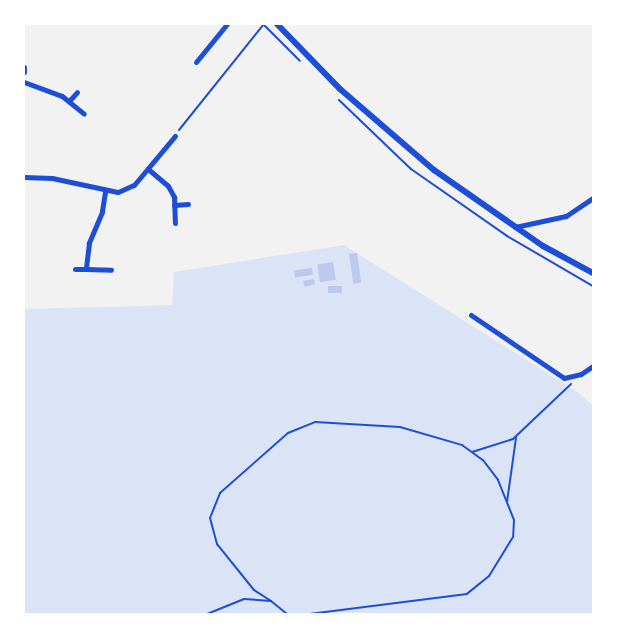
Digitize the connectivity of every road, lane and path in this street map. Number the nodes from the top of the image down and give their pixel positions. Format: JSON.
{"nodes":[{"id":1,"x":227,"y":24,"type":"edge"},
{"id":2,"x":264,"y":24,"type":"edge"},
{"id":3,"x":277,"y":24,"type":"edge"},
{"id":4,"x":196,"y":62,"type":"dead end"},
{"id":5,"x":24,"y":66,"type":"edge"},
{"id":6,"x":24,"y":72,"type":"edge"},
{"id":7,"x":24,"y":82,"type":"edge"},
{"id":8,"x":77,"y":92,"type":"dead end"},
{"id":9,"x":69,"y":101,"type":"junction"},
{"id":10,"x":84,"y":114,"type":"dead end"},
{"id":11,"x":175,"y":136,"type":"joint"},
{"id":12,"x":148,"y":169,"type":"junction"},
{"id":13,"x":24,"y":177,"type":"edge"},
{"id":14,"x":105,"y":192,"type":"junction"},
{"id":15,"x":593,"y":198,"type":"edge"},
{"id":16,"x":174,"y":204,"type":"junction"},
{"id":17,"x":188,"y":204,"type":"dead end"},
{"id":18,"x":175,"y":223,"type":"dead end"},
{"id":19,"x":515,"y":227,"type":"junction"},
{"id":20,"x":75,"y":269,"type":"dead end"},
{"id":21,"x":86,"y":269,"type":"junction"},
{"id":22,"x":111,"y":270,"type":"dead end"},
{"id":23,"x":593,"y":273,"type":"edge"},
{"id":24,"x":471,"y":315,"type":"dead end"},
{"id":25,"x":593,"y":366,"type":"edge"},
{"id":26,"x":581,"y":374,"type":"junction"},
{"id":27,"x":516,"y":436,"type":"dead end"},
{"id":28,"x":472,"y":452,"type":"junction"},
{"id":29,"x":507,"y":502,"type":"junction"},
{"id":30,"x":270,"y":601,"type":"junction"},
{"id":31,"x":207,"y":614,"type":"edge"},
{"id":32,"x":288,"y":614,"type":"edge"},
{"id":33,"x":310,"y":614,"type":"edge"}],
"edges":[{"from":1,"to":4,"type":"street"},
{"from":2,"to":11,"type":"path"},
{"from":3,"to":19,"type":"street"},
{"from":5,"to":6,"type":"street"},
{"from":7,"to":9,"type":"street"},
{"from":8,"to":9,"type":"street"},
{"from":9,"to":10,"type":"street"},
{"from":11,"to":12,"type":"street"},
{"from":12,"to":14,"type":"street"},
{"from":12,"to":16,"type":"street"},
{"from":13,"to":14,"type":"street"},
{"from":14,"to":21,"type":"street"},
{"from":15,"to":19,"type":"street"},
{"from":16,"to":17,"type":"street"},
{"from":16,"to":18,"type":"street"},
{"from":19,"to":23,"type":"street"},
{"from":20,"to":21,"type":"street"},
{"from":21,"to":22,"type":"street"},
{"from":24,"to":26,"type":"street"},
{"from":25,"to":26,"type":"street"},
{"from":26,"to":28,"type":"path"},
{"from":27,"to":29,"type":"path"},
{"from":28,"to":29,"type":"path"},
{"from":28,"to":30,"type":"path"},
{"from":29,"to":33,"type":"path"},
{"from":30,"to":31,"type":"path"},
{"from":30,"to":32,"type":"path"}]}
